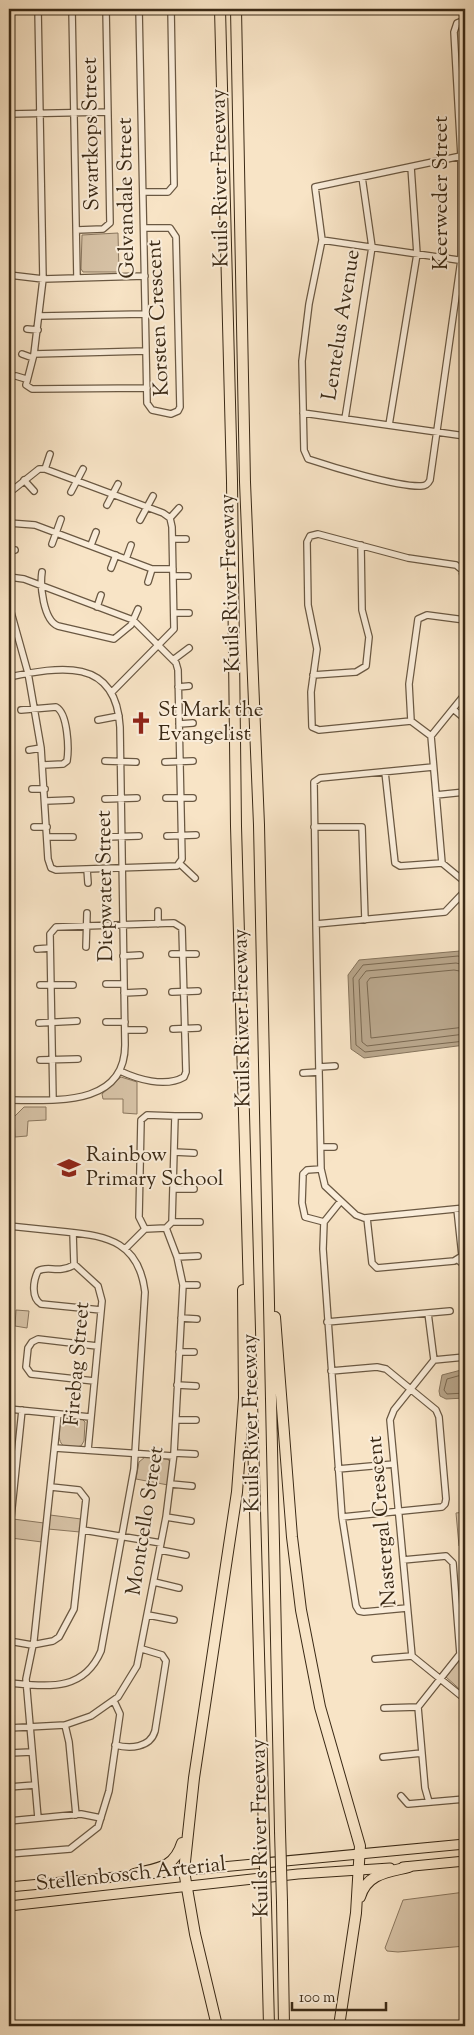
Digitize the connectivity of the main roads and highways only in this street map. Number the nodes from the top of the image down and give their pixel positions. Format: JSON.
{"nodes":[{"id":1,"x":220,"y":9,"type":"edge"},
{"id":2,"x":236,"y":9,"type":"edge"},
{"id":3,"x":265,"y":1209,"type":"junction"},
{"id":4,"x":248,"y":1227,"type":"junction"},
{"id":5,"x":187,"y":1833,"type":"junction"},
{"id":6,"x":465,"y":1844,"type":"edge"},
{"id":7,"x":360,"y":1854,"type":"junction"},
{"id":8,"x":465,"y":1861,"type":"edge"},
{"id":9,"x":410,"y":1867,"type":"junction"},
{"id":10,"x":184,"y":1871,"type":"junction"},
{"id":11,"x":359,"y":1871,"type":"junction"},
{"id":12,"x":134,"y":1874,"type":"junction"},
{"id":13,"x":9,"y":1886,"type":"edge"},
{"id":14,"x":185,"y":1887,"type":"junction"},
{"id":15,"x":9,"y":1906,"type":"edge"},
{"id":16,"x":356,"y":1912,"type":"junction"},
{"id":17,"x":217,"y":2026,"type":"edge"},
{"id":18,"x":269,"y":2026,"type":"edge"},
{"id":19,"x":284,"y":2026,"type":"edge"},
{"id":20,"x":339,"y":2026,"type":"edge"}],
"edges":[{"from":1,"to":4,"type":"highway","name":"Kuils River Freeway"},
{"from":2,"to":3,"type":"highway","name":"Kuils River Freeway"},
{"from":3,"to":7,"type":"highway"},
{"from":3,"to":19,"type":"highway","name":"Kuils River Freeway","bridge":true},
{"from":4,"to":5,"type":"highway"},
{"from":4,"to":18,"type":"highway","name":"Kuils River Freeway","bridge":true},
{"from":5,"to":10,"type":"highway"},
{"from":5,"to":12,"type":"highway"},
{"from":6,"to":7,"type":"main road","name":"Stellenbosch Arterial"},
{"from":7,"to":10,"type":"main road","name":"Stellenbosch Arterial"},
{"from":7,"to":11,"type":"highway"},
{"from":8,"to":9,"type":"main road","name":"Stellenbosch Arterial"},
{"from":9,"to":11,"type":"main road","name":"Stellenbosch Arterial"},
{"from":9,"to":16,"type":"highway"},
{"from":10,"to":12,"type":"main road","name":"Stellenbosch Arterial"},
{"from":10,"to":14,"type":"highway"},
{"from":11,"to":14,"type":"main road","name":"Stellenbosch Arterial"},
{"from":11,"to":16,"type":"highway"},
{"from":12,"to":13,"type":"main road","name":"Stellenbosch Arterial"},
{"from":14,"to":15,"type":"main road","name":"Stellenbosch Arterial"},
{"from":14,"to":17,"type":"highway"},
{"from":16,"to":20,"type":"highway"}]}
